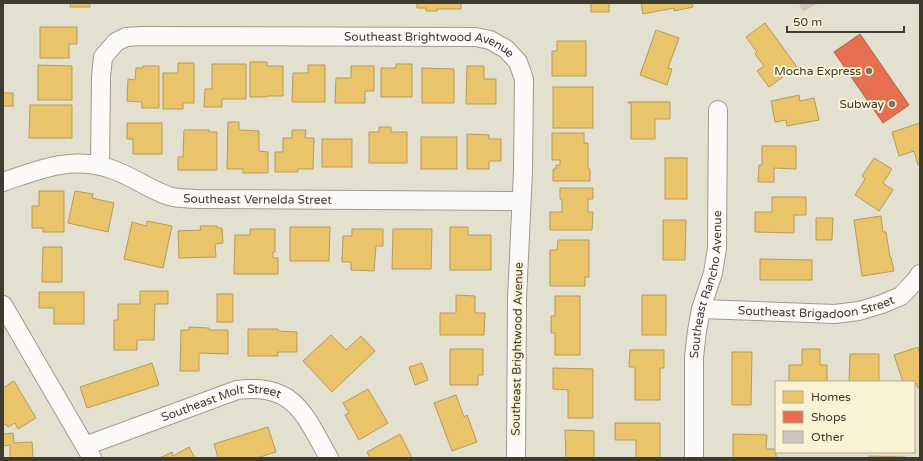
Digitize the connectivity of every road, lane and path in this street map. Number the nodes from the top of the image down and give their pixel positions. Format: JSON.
{"nodes":[{"id":1,"x":718,"y":110,"type":"dead end"},
{"id":2,"x":100,"y":166,"type":"junction"},
{"id":3,"x":3,"y":182,"type":"edge"},
{"id":4,"x":521,"y":201,"type":"junction"},
{"id":5,"x":920,"y":274,"type":"edge"},
{"id":6,"x":3,"y":305,"type":"edge"},
{"id":7,"x":701,"y":309,"type":"junction"},
{"id":8,"x":88,"y":452,"type":"edge"},
{"id":9,"x":329,"y":458,"type":"edge"},
{"id":10,"x":516,"y":458,"type":"edge"},
{"id":11,"x":694,"y":458,"type":"edge"}],
"edges":[{"from":1,"to":7,"type":"street","name":"Southeast Rancho Avenue"},
{"from":2,"to":3,"type":"street","name":"Southeast Vernelda Street"},
{"from":2,"to":4,"type":"street","name":"Southeast Vernelda Street"},
{"from":2,"to":4,"type":"street","name":"Southeast Brightwood Avenue"},
{"from":4,"to":10,"type":"street","name":"Southeast Brightwood Avenue"},
{"from":5,"to":7,"type":"street","name":"Southeast Brigadoon Street"},
{"from":6,"to":8,"type":"street"},
{"from":7,"to":11,"type":"street","name":"Southeast Rancho Avenue"},
{"from":8,"to":9,"type":"street","name":"Southeast Molt Street"}]}
